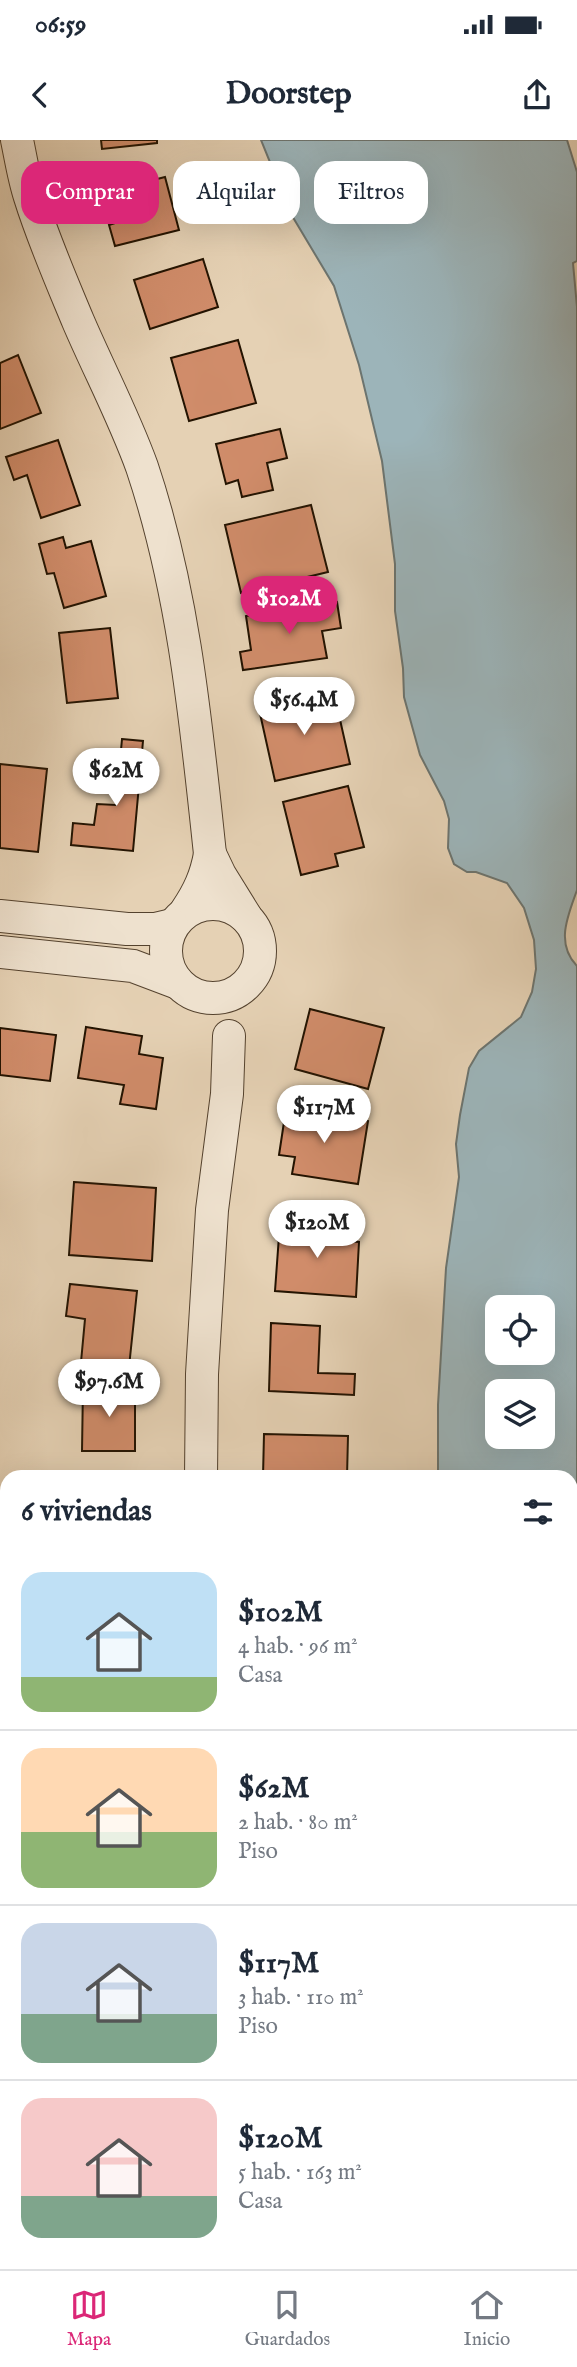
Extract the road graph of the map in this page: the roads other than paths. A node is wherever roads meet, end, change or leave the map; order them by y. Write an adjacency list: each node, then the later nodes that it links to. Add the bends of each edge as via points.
1 (16, 140): 2 (street, via 49,249 117,405 157,517 183,628)
2 (210, 854): 4 (street); 5 (street, via 199,893)
3 (0, 916): 5 (street, via 127,929 155,929)
4 (246, 917): 5 (street, via 217,903 201,905); 7 (street, via 256,929 260,945)
5 (179, 918): 8 (street, via 166,940 165,955 169,970)
6 (0, 952): 8 (street, via 133,966)
7 (254, 975): 8 (street, via 230,995 215,998); 9 (street)
8 (188, 990): 9 (street, via 218,1015)
9 (229, 1036): 10 (street, via 227,1094 212,1210)
10 (201, 1470)

